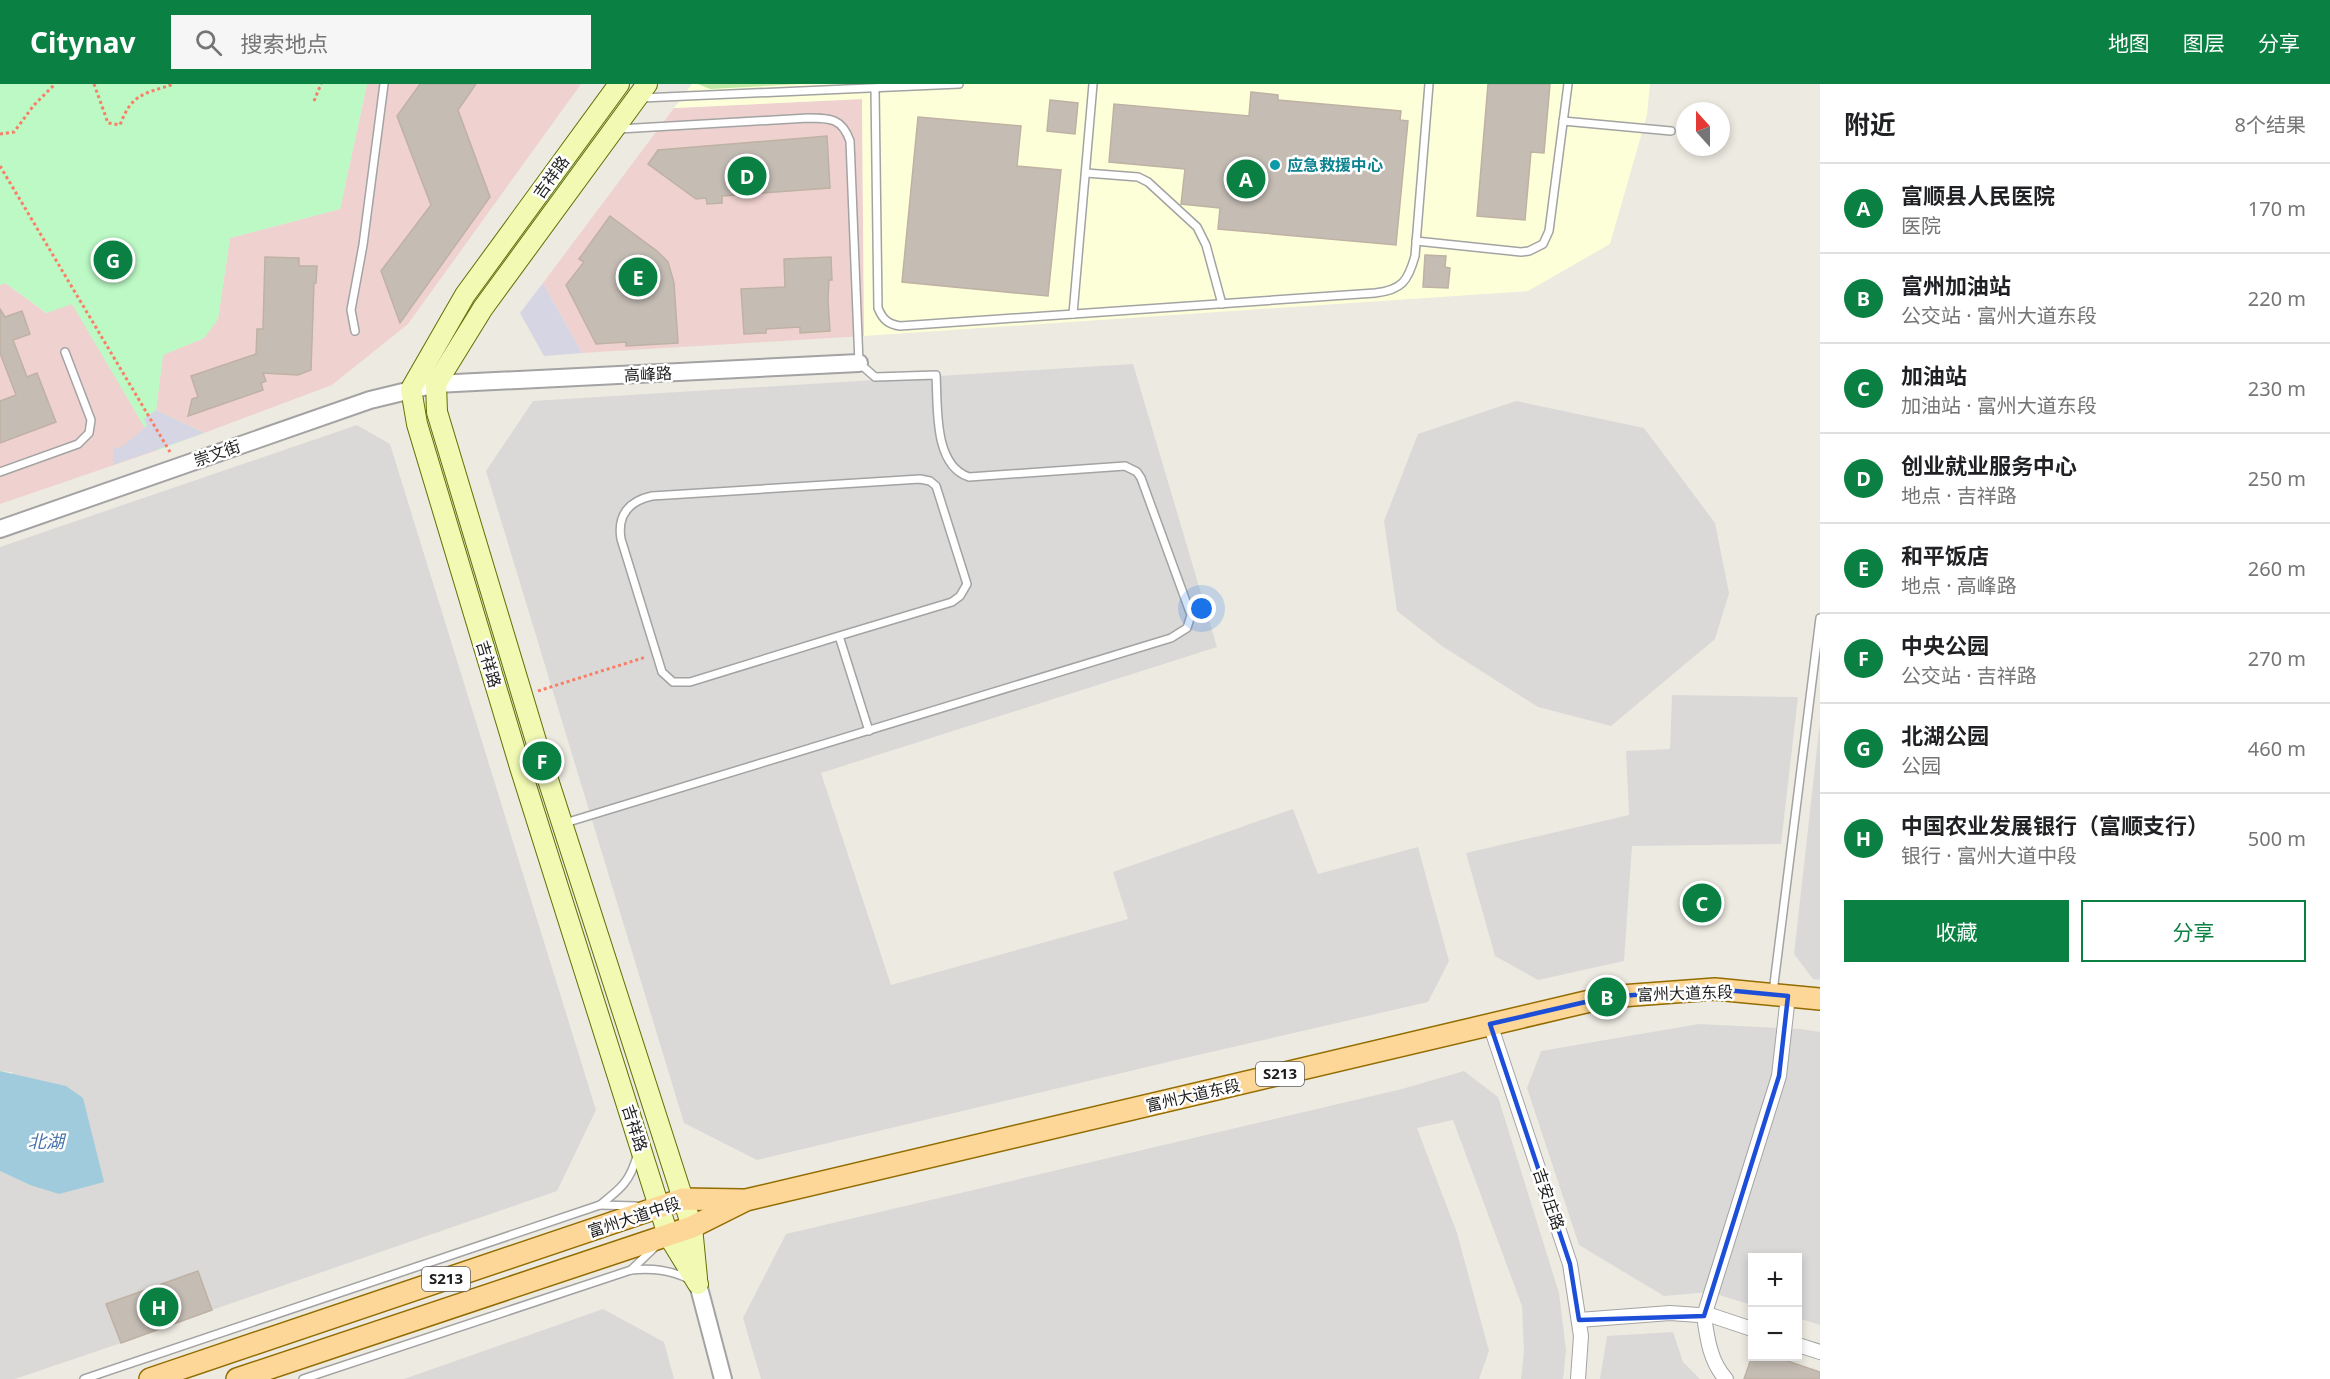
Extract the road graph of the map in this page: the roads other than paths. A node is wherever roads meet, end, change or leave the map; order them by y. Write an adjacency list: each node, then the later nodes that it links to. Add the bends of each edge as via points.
1 (384, 84): 16 (lane, via 351,310)
2 (618, 84): 20 (main road, 吉祥路, via 465,295)
3 (959, 84): 7 (lane)
4 (1093, 84): 12 (lane)
5 (1429, 84): 13 (lane)
6 (1568, 84): 9 (lane)
7 (875, 89): 8 (lane); 15 (lane, via 878,308 882,318 900,326)
8 (642, 91): 10 (main road, 吉祥路)
9 (1563, 121): 11 (lane); 13 (lane, via 1544,244 1521,252)
10 (613, 129): 18 (lane, via 808,118 827,118 846,128 850,141); 19 (main road, 吉祥路, via 483,309)
11 (1671, 131)
12 (1086, 173): 14 (lane, via 1138,177 1197,227 1206,245); 15 (lane)
13 (1416, 241): 14 (lane, via 1410,274 1395,289)
14 (1222, 304): 15 (lane)
15 (1073, 314)
16 (355, 331)
17 (65, 352): 21 (lane, via 91,420 86,438)
18 (859, 363): 19 (street, 高峰路); 25 (lane, via 875,377 936,375 940,434 951,465 961,474 969,477 1125,466 1137,472 1191,615 1187,628 1171,638)
19 (436, 384): 20 (street, 崇文街); 26 (main road, 吉祥路, via 437,412)
20 (411, 389): 22 (street, 崇文街); 30 (main road, 吉祥路, via 417,424 520,767)
21 (0, 472)
22 (0, 529)
23 (1820, 618): 27 (lane)
24 (839, 636): 24 (lane, via 681,684 673,682 662,672 619,529 626,510 639,499 652,496 930,481 940,494 966,576 965,590 952,602); 25 (lane)
25 (869, 731): 26 (lane)
26 (562, 824): 31 (main road, 吉祥路)
27 (1780, 995): 28 (main road, 富州大道东段 / S213); 29 (main road, 富州大道东段 / S213, via 1715,989 1607,997); 39 (street, via 1779,1076)
28 (1820, 999)
29 (1490, 1024): 32 (main road, 富州大道东段 / S213); 40 (street, 吉安庄路, via 1570,1264)
30 (640, 1145): 33 (lane, via 632,1174 620,1190); 34 (main road, 吉祥路)
31 (683, 1199): 32 (main road, 富州大道中段 / S213); 34 (main road, 富州大道中段 / S213); 35 (main road, 吉祥路)
32 (746, 1200): 35 (main road, 富州大道中段 / S213)
33 (600, 1205): 34 (lane); 44 (lane)
34 (660, 1207): 36 (main road, 吉祥路); 45 (main road, 富州大道中段 / S213)
35 (692, 1227): 36 (main road, 富州大道中段 / S213); 38 (main road, 吉祥路)
36 (668, 1235): 37 (lane); 38 (main road, 吉祥路); 46 (main road, 富州大道中段 / S213)
37 (631, 1270): 38 (lane, via 673,1271); 47 (lane)
38 (698, 1284): 48 (street, 吉祥路)
39 (1704, 1316): 40 (street, via 1670,1313); 41 (street); 50 (street, via 1708,1343 1719,1372)
40 (1579, 1320): 49 (street, 吉安庄路)
41 (1748, 1328)
42 (1802, 1347): 43 (street)
43 (1820, 1352)
44 (84, 1379)
45 (150, 1379)
46 (237, 1379)
47 (303, 1379)
48 (723, 1379)
49 (1578, 1379)
50 (1726, 1379)

